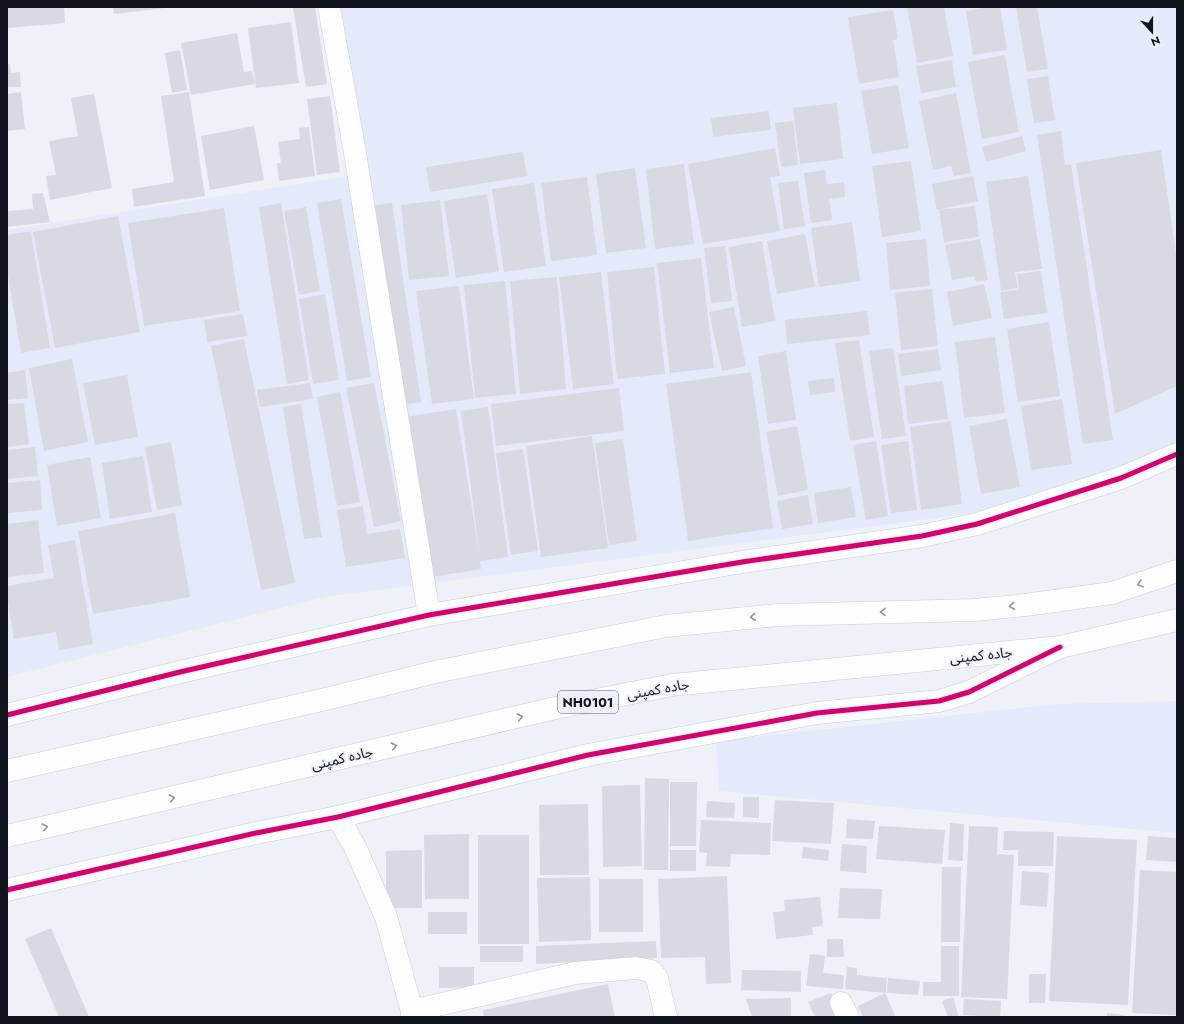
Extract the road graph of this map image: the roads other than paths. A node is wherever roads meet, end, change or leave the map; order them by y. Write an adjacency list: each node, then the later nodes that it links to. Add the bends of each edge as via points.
1 (329, 7): 4 (main road, via 357,163)
2 (1177, 454): 4 (main road, via 1120,478 977,524 922,536 742,562)
3 (1177, 571): 8 (main road, one-way to 8, via 1112,593 1018,606 975,610 778,615 666,626 435,672)
4 (429, 615): 7 (main road)
5 (1177, 620): 6 (main road, جاده کمپنی / NH0101)
6 (1060, 647): 9 (main road, via 969,692 939,701 817,713 588,755); 10 (main road, جاده کمپنی / NH0101, one-way to 6, via 551,709 672,685)
7 (7, 715)
8 (7, 771)
9 (338, 817): 11 (main road, via 256,833); 12 (main road, via 355,846 386,917)
10 (7, 836)
11 (7, 890)
12 (412, 1014): 13 (main road, via 575,973 636,968 651,971 657,978)
13 (666, 1017)

